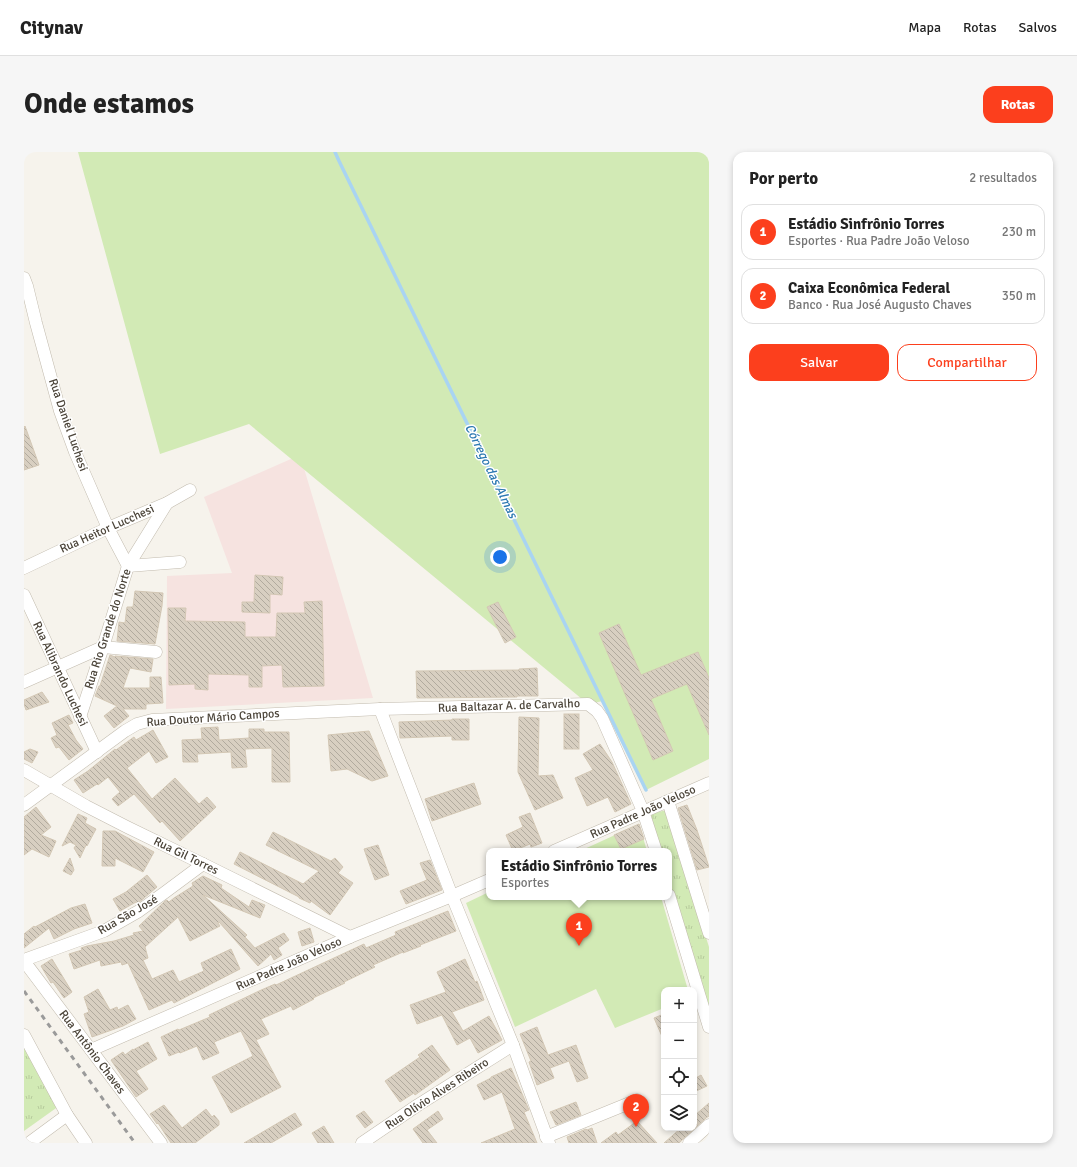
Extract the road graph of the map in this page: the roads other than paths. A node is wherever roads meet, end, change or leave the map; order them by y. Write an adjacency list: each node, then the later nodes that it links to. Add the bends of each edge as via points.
1 (24, 278): 4 (street, Rua Daniel Luchesi, via 60,411)
2 (190, 490): 3 (street, Rua Heitor Lucchesi)
3 (167, 503): 4 (street, Rua Heitor Lucchesi); 6 (street, Rua Rio Grande do Norte)
4 (108, 528): 6 (street, Rua Daniel Luchesi); 7 (street, Rua Heitor Lucchesi)
5 (180, 562): 6 (street)
6 (128, 566): 9 (street, Rua Rio Grande do Norte)
7 (24, 568)
8 (24, 595): 11 (street, Rua Alibrando Luchesi)
9 (103, 647): 10 (street); 11 (street); 14 (street, Rua Rio Grande do Norte)
10 (156, 652)
11 (57, 667): 12 (street); 14 (street, Rua Alibrando Luchesi)
12 (24, 682)
13 (380, 709): 15 (street, Rua Doutor Mário Campos, via 152,720 137,724); 21 (street, Rua Baltazar A. de Carvalho, via 588,704 602,718); 26 (street)
14 (80, 716): 15 (street, Rua Alibrando Luchesi)
15 (97, 752): 18 (street, Rua Doutor Mário Campos)
16 (24, 770): 18 (street, Rua Gil Torres)
17 (709, 783): 19 (street, Rua Padre João Veloso)
18 (50, 785): 20 (street, Rua Doutor Mário Campos); 24 (street, Rua Gil Torres, via 120,824)
19 (668, 801): 21 (street, Rua Padre João Veloso); 28 (street)
20 (24, 805)
21 (643, 811): 22 (street, Rua Padre João Veloso); 23 (street, Rua Baltazar A. de Carvalho)
22 (561, 848)
23 (655, 848)
24 (203, 864): 29 (street, Rua Gil Torres); 30 (street, Rua São José, via 139,911 104,931)
25 (486, 881): 26 (street, Rua Padre João Veloso)
26 (452, 896): 29 (street, Rua Padre João Veloso); 33 (street)
27 (671, 900): 31 (street)
28 (709, 933)
29 (350, 937): 34 (street, Rua Padre João Veloso)
30 (24, 961): 34 (street, Rua Antônio Chaves)
31 (709, 1027)
32 (24, 1035): 36 (street)
33 (513, 1045): 38 (street); 42 (street, Rua Olívio Alves Ribeiro)
34 (91, 1050): 41 (street, Rua Antônio Chaves)
35 (637, 1100): 38 (street)
36 (68, 1114): 39 (street); 40 (street)
37 (709, 1125): 43 (street)
38 (547, 1140)
39 (29, 1143)
40 (86, 1143)
41 (161, 1143)
42 (362, 1143)
43 (688, 1143)

